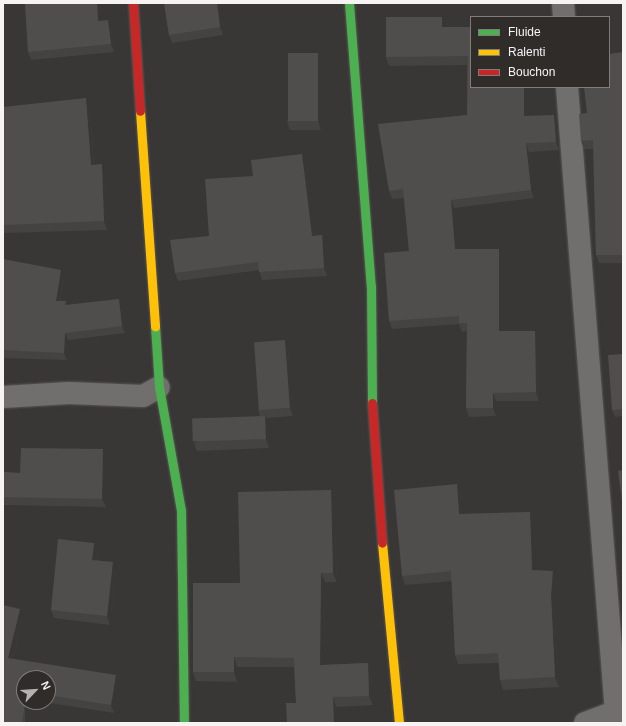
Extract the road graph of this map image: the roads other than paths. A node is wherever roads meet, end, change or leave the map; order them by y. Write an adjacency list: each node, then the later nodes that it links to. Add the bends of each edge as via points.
1 (133, 3): 6 (street)
2 (349, 3): 10 (street, via 371,286 374,444)
3 (563, 3): 4 (street)
4 (564, 16)
5 (567, 88): 8 (street)
6 (158, 387): 7 (street, via 143,396 69,393); 9 (street, via 181,510)
7 (3, 396)
8 (620, 710): 11 (street)
9 (184, 723)
10 (399, 723)
11 (585, 723)

